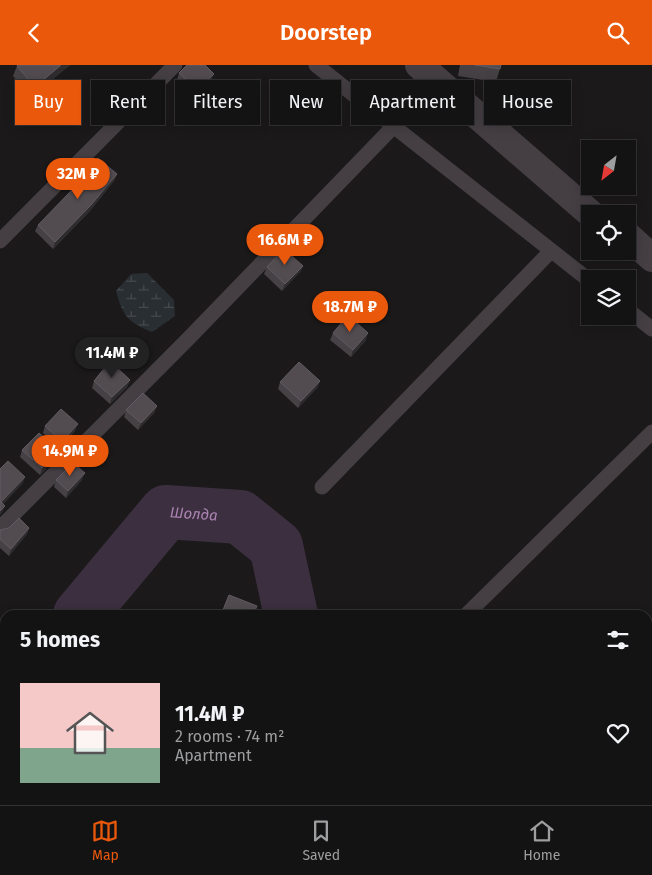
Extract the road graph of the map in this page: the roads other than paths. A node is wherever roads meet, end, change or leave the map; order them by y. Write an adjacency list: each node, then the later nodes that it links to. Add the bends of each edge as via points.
1 (176, 65): 7 (lane)
2 (316, 65): 4 (lane)
3 (419, 65): 5 (street)
4 (393, 127): 8 (lane); 15 (lane)
5 (581, 205)
6 (636, 237): 9 (street)
7 (0, 241)
8 (551, 251): 10 (lane); 14 (lane)
9 (652, 258)
10 (581, 274)
11 (636, 316): 12 (lane)
12 (652, 329)
13 (652, 432): 16 (lane)
14 (322, 487)
15 (0, 528)
16 (471, 610)

